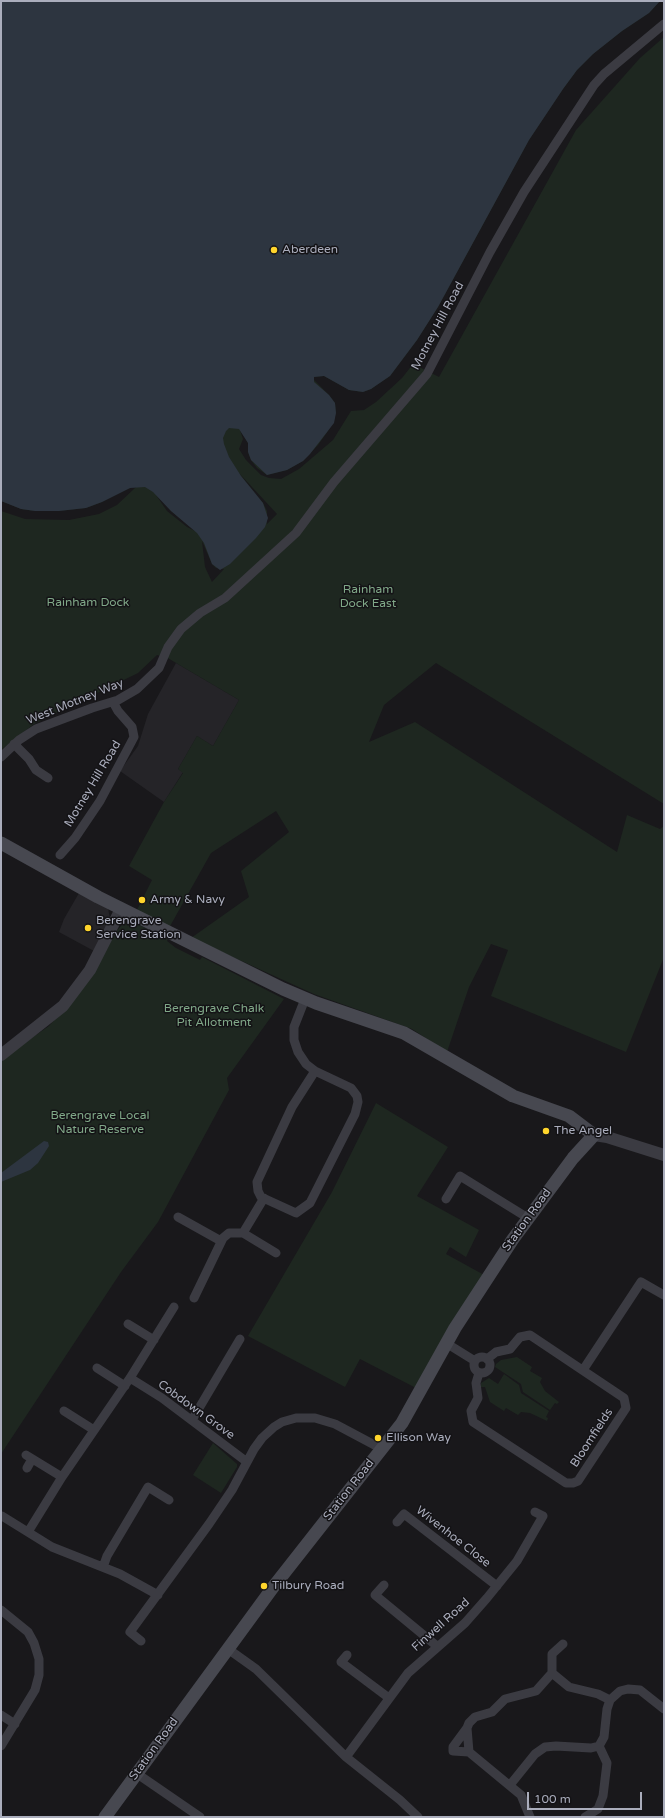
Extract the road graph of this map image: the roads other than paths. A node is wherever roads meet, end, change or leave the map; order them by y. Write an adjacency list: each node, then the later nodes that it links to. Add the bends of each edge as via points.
1 (664, 24): 2 (street, Motney Hill Road, via 600,78 580,104 524,192 490,252 427,374 334,482 296,533 225,598 200,613)
2 (181, 629): 3 (street, West Motney Way, via 165,651 160,666 152,676 133,692)
3 (113, 702): 4 (street, West Motney Way, via 36,729); 8 (street, Motney Hill Road, via 132,727 134,737 100,801)
4 (14, 744): 5 (street, West Motney Way); 6 (street, via 36,770)
5 (1, 757)
6 (48, 778)
7 (1, 843): 9 (main road)
8 (60, 855)
9 (121, 909): 10 (main road); 11 (street, via 90,970 63,1006)
10 (305, 998): 12 (street, via 296,1022 294,1038 299,1054); 13 (main road, via 404,1033 509,1094 569,1116)
11 (1, 1055)
12 (315, 1071): 15 (street, via 292,1107 257,1182 258,1191); 15 (street, via 352,1089 358,1099 357,1111 310,1203 296,1213)
13 (594, 1135): 14 (street); 18 (main road, Station Road, via 573,1158)
14 (664, 1155)
15 (264, 1198): 19 (street)
16 (446, 1199): 18 (street, via 460,1176)
17 (178, 1217): 20 (street)
18 (528, 1218): 28 (main road, Station Road)
19 (243, 1233): 20 (street, via 229,1234); 21 (street)
20 (221, 1241): 23 (street)
21 (276, 1252)
22 (664, 1296): 32 (street, via 641,1282)
23 (194, 1298)
24 (174, 1307): 27 (street)
25 (128, 1324): 27 (street)
26 (240, 1339): 36 (street)
27 (154, 1340): 34 (street)
28 (446, 1343): 30 (street); 38 (main road, Station Road, via 402,1423)
29 (487, 1359): 30 (street, Bloomfields, via 480,1357); 32 (street, Bloomfields, via 496,1352 510,1349 520,1337 530,1335); 33 (street, via 490,1366 488,1370)
30 (475, 1361): 33 (street, Bloomfields, via 474,1368)
31 (97, 1368): 34 (street, Cobdown Grove)
32 (583, 1370): 33 (street, Bloomfields, via 624,1398 626,1408 578,1481 573,1483 566,1483 473,1422 471,1411 478,1398 476,1383)
33 (479, 1373)
34 (128, 1382): 36 (street, Cobdown Grove); 37 (street)
35 (64, 1411): 37 (street)
36 (192, 1420): 39 (street, Cobdown Grove)
37 (94, 1430): 41 (street)
38 (382, 1450): 39 (street, via 324,1420 306,1417 282,1422 267,1432); 55 (main road, Station Road, via 298,1555)
39 (247, 1462): 50 (street, via 210,1524)
40 (27, 1468): 41 (street, via 29,1457)
41 (62, 1477): 46 (street)
42 (169, 1500): 47 (street, via 148,1487)
43 (535, 1512): 49 (street, Finwell Road, via 543,1516 536,1530 517,1561)
44 (2, 1516): 46 (street)
45 (397, 1522): 49 (street, Wivenhoe Close, via 404,1514)
46 (28, 1532): 47 (street, via 52,1547)
47 (103, 1567): 50 (street, via 135,1581)
48 (384, 1585): 54 (street, via 375,1595)
49 (497, 1586): 54 (street, Finwell Road, via 465,1622)
50 (158, 1595): 52 (street, via 130,1632)
51 (1, 1610): 62 (street, via 28,1632 39,1658 39,1675 35,1690)
52 (141, 1641)
53 (563, 1644): 57 (street, via 552,1654)
54 (438, 1647): 58 (street, Finwell Road, via 408,1673)
55 (228, 1649): 67 (street, via 256,1669); 68 (main road, Station Road)
56 (347, 1655): 58 (street, via 341,1662)
57 (552, 1673): 59 (street, via 569,1687 598,1694); 63 (street, via 536,1691 505,1699 492,1712 471,1720)
58 (389, 1698): 67 (street, Finwell Road)
59 (610, 1700): 60 (street, via 620,1691 636,1689); 65 (street, via 604,1737)
60 (664, 1709)
61 (1, 1715): 62 (street)
62 (15, 1724): 64 (street)
63 (467, 1728): 66 (street); 66 (street, via 453,1747 453,1751)
64 (1, 1746)
65 (599, 1746): 69 (street, via 545,1748 535,1754); 74 (street, via 607,1764 603,1796 598,1809)
66 (469, 1752): 69 (street)
67 (346, 1757): 72 (street)
68 (136, 1773): 70 (main road, Station Road); 71 (street)
69 (510, 1785): 73 (street, via 525,1801)
70 (105, 1817)
71 (200, 1817)
72 (418, 1817)
73 (530, 1817)
74 (585, 1817)

